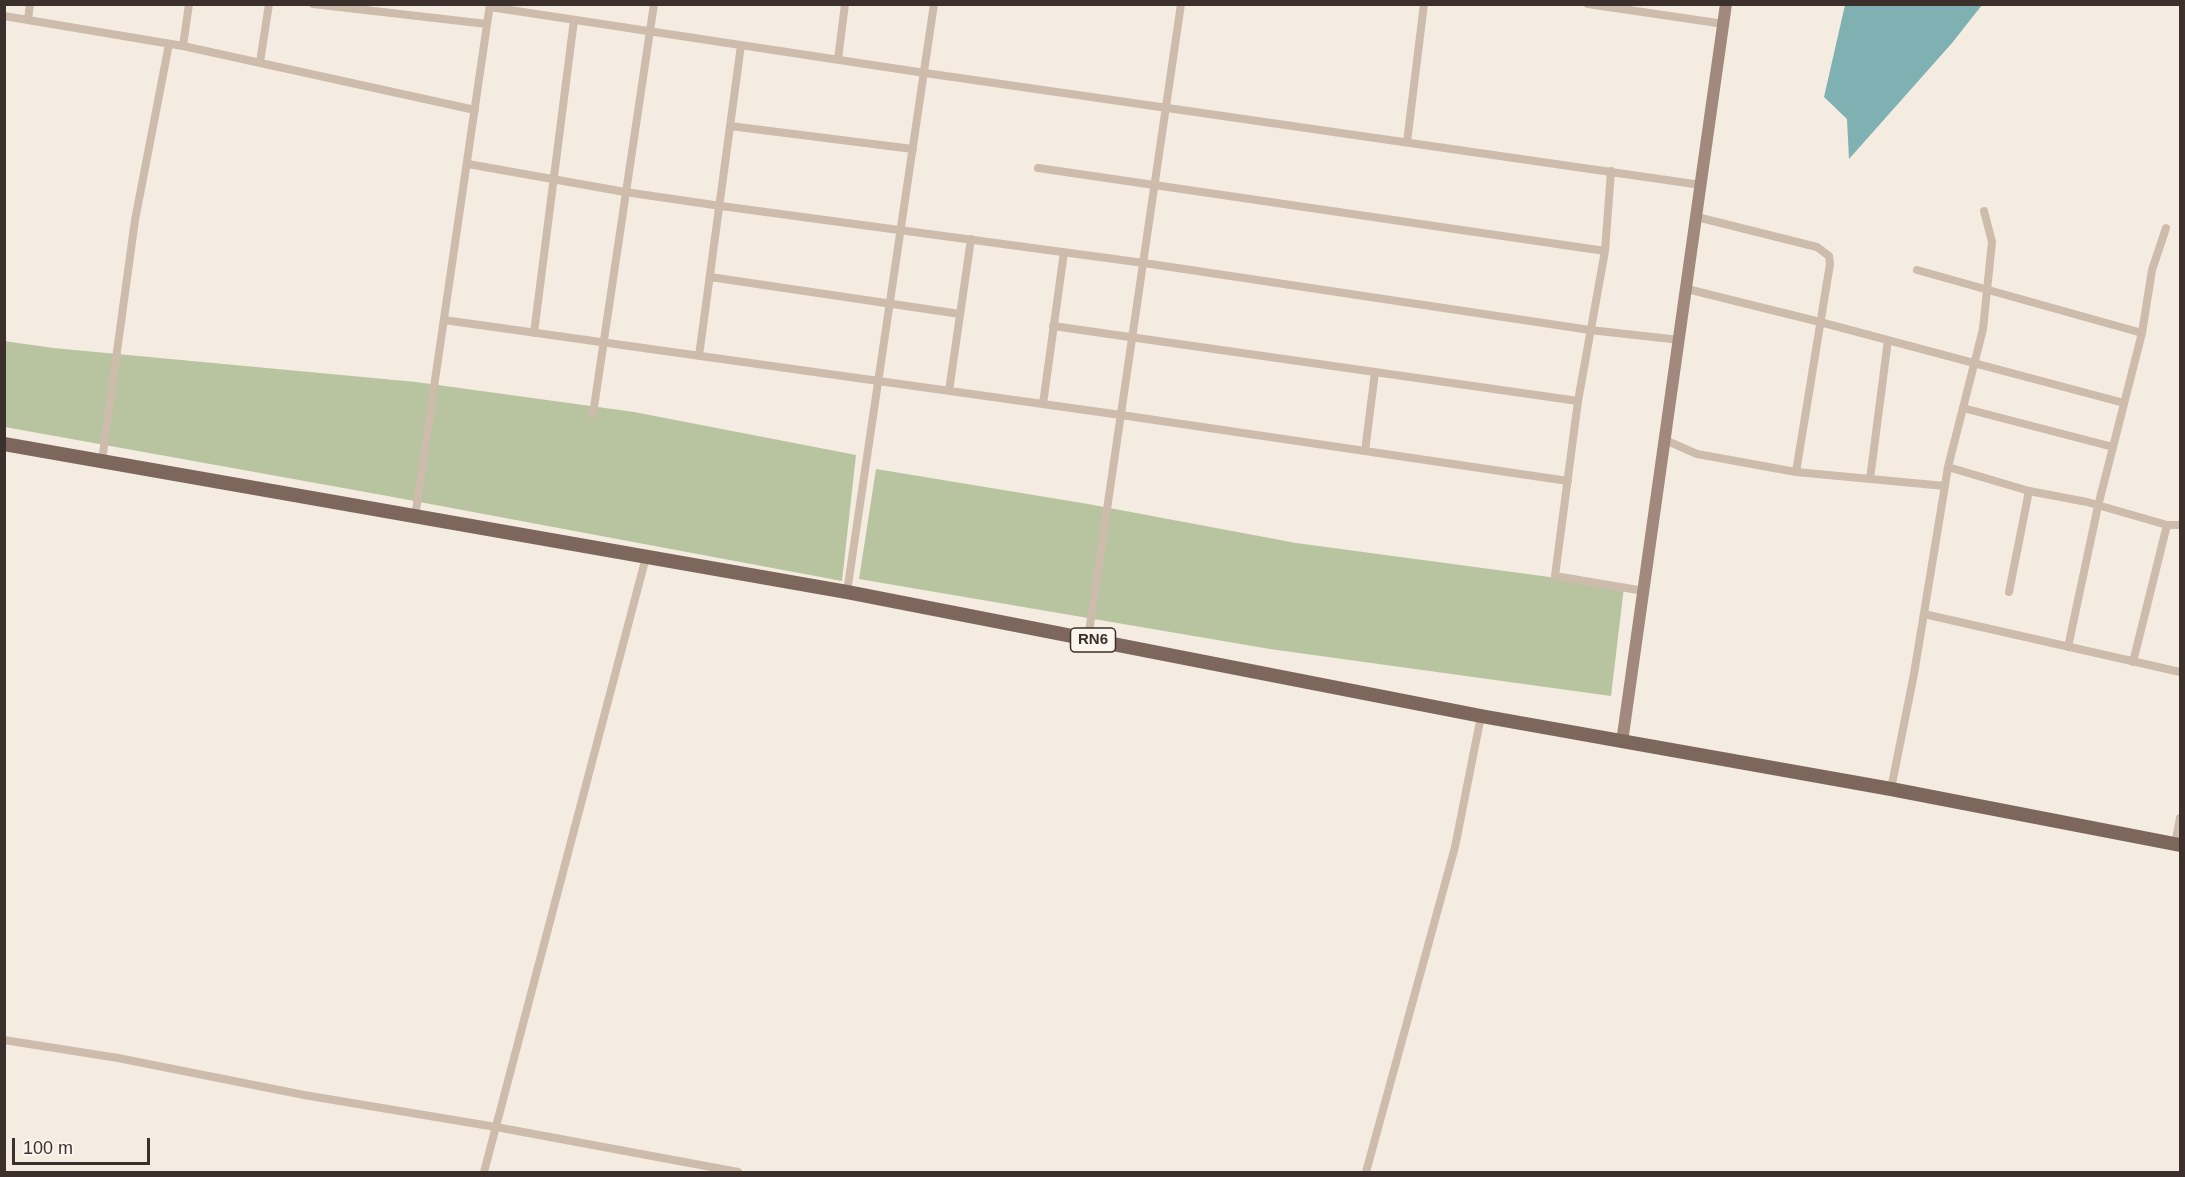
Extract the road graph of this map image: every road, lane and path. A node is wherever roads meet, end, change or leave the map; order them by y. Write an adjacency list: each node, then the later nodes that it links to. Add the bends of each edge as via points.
1 (30, 4): 15 (street)
2 (189, 4): 22 (street)
3 (269, 4): 24 (street)
4 (313, 4): 17 (street)
5 (654, 4): 19 (street)
6 (846, 4): 23 (street)
7 (934, 4): 25 (street)
8 (1181, 4): 26 (street)
9 (1424, 4): 29 (street)
10 (1588, 4): 13 (street)
11 (1726, 4): 18 (street)
12 (490, 6): 16 (street); 17 (street)
13 (1639, 8): 18 (street)
14 (4, 16): 15 (street)
15 (28, 20): 20 (street)
16 (574, 20): 19 (street); 34 (street)
17 (487, 24): 27 (street)
18 (1724, 24): 35 (street)
19 (648, 31): 21 (street); 37 (street)
20 (169, 44): 22 (street); 78 (street, via 135,220)
21 (741, 45): 23 (street); 28 (street)
22 (183, 46): 24 (street)
23 (838, 59): 25 (street)
24 (260, 62): 27 (street)
25 (926, 73): 26 (street); 30 (street)
26 (1166, 107): 29 (street); 36 (street)
27 (475, 110): 31 (street)
28 (730, 126): 30 (street); 38 (street)
29 (1407, 142): 33 (street)
30 (913, 149): 42 (street)
31 (468, 164): 34 (street); 53 (street)
32 (1038, 168): 36 (street)
33 (1611, 171): 35 (street); 44 (street)
34 (552, 179): 37 (street); 57 (street)
35 (1701, 185): 40 (street)
36 (1156, 186): 44 (street); 46 (street)
37 (626, 192): 38 (street); 62 (street)
38 (721, 206): 42 (street); 48 (street)
39 (1984, 211): 50 (street, via 1992,242)
40 (1696, 217): 49 (street); 54 (street, via 1817,247 1829,256)
41 (2166, 228): 58 (street, via 2152,270)
42 (901, 229): 43 (street); 51 (street)
43 (971, 239): 45 (street); 52 (street)
44 (1605, 251): 56 (street)
45 (1064, 252): 46 (street); 55 (street)
46 (1144, 263): 56 (street); 59 (street)
47 (1917, 270): 50 (street)
48 (710, 277): 51 (street); 63 (street)
49 (1687, 289): 54 (street); 60 (street)
50 (1987, 289): 58 (street); 64 (street)
51 (889, 303): 52 (street); 66 (street)
52 (960, 314): 67 (street)
53 (444, 320): 57 (street); 86 (street)
54 (1820, 322): 61 (street); 80 (street)
55 (1053, 326): 59 (street); 70 (street)
56 (1590, 330): 60 (street); 68 (street)
57 (534, 333): 62 (street)
58 (2142, 333): 69 (street)
59 (1132, 337): 65 (street); 73 (street)
60 (1680, 340): 74 (street)
61 (1888, 340): 64 (street); 81 (street)
62 (603, 343): 63 (street); 72 (street)
63 (699, 356): 66 (street)
64 (1974, 363): 69 (street); 71 (street)
65 (1375, 372): 68 (street); 77 (street)
66 (878, 381): 67 (street); 91 (street)
67 (949, 391): 70 (street)
68 (1578, 401): 82 (street)
69 (2124, 403): 76 (street)
70 (1043, 404): 73 (street)
71 (1963, 408): 76 (street); 79 (street)
72 (593, 414)
73 (1121, 415): 77 (street); 94 (street)
74 (1665, 440): 80 (street, via 1697,454); 90 (street)
75 (4, 444): 78 (main road, RN6)
76 (2113, 447): 85 (street)
77 (1365, 451): 82 (street)
78 (102, 461): 86 (main road, RN6)
79 (1948, 467): 83 (street); 84 (street)
80 (1796, 472): 81 (street)
81 (1870, 479): 83 (street)
82 (1568, 481): 90 (street, via 1555,576)
83 (1945, 486): 93 (street)
84 (2029, 491): 85 (street); 92 (street)
85 (2098, 506): 87 (street); 95 (street)
86 (415, 517): 89 (main road, RN6)
87 (2167, 525): 88 (street); 96 (street)
88 (2181, 525)
89 (646, 557): 91 (main road, RN6); 104 (street)
90 (1644, 591): 99 (street)
91 (847, 592): 94 (main road, RN6)
92 (2009, 592)
93 (1924, 614): 95 (street); 100 (street)
94 (1088, 639): 98 (main road, RN6)
95 (2067, 647): 96 (street)
96 (2133, 662): 97 (street)
97 (2181, 672)
98 (1481, 716): 99 (main road, RN6); 107 (street, via 1455,847)
99 (1622, 741): 100 (main road, RN6)
100 (1891, 789): 102 (main road, RN6)
101 (2181, 818): 102 (street)
102 (2178, 844)
103 (4, 1040): 104 (street)
104 (496, 1128): 105 (street); 106 (street)
105 (484, 1173)
106 (738, 1173)
107 (1366, 1173)

